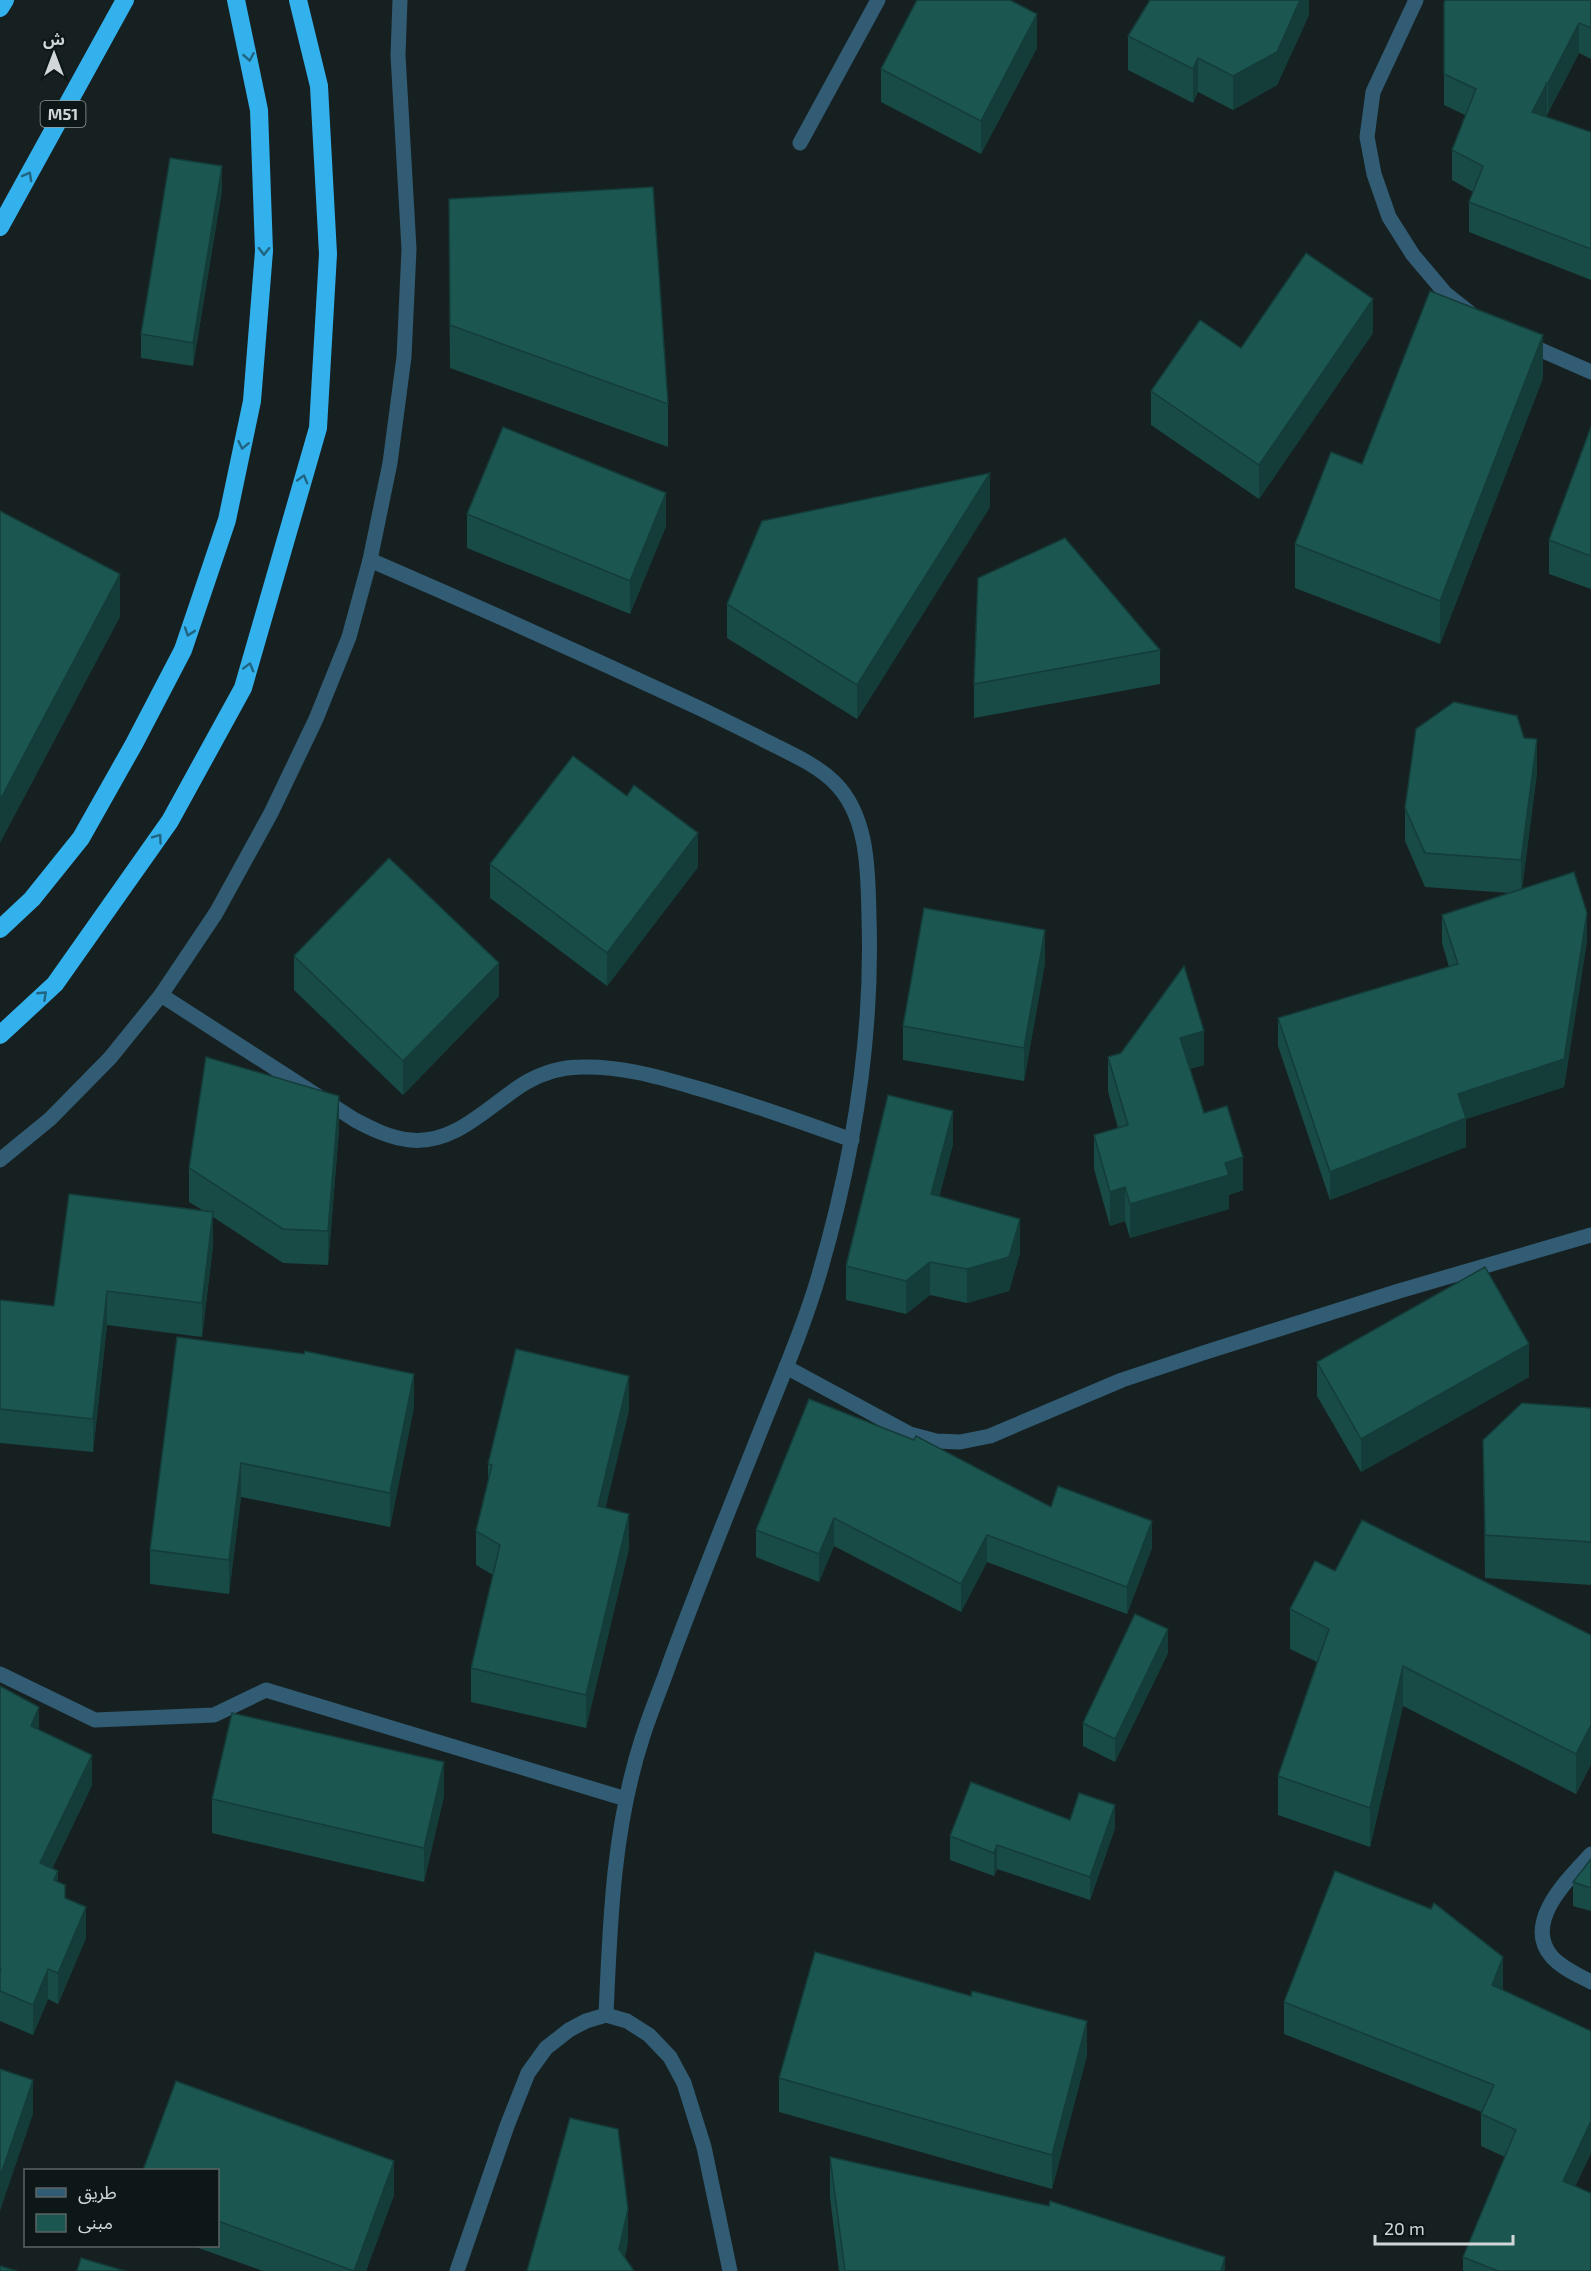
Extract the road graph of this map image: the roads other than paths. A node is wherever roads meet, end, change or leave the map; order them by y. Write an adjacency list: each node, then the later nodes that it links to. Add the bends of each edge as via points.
1 (5, 0): 8 (highway)
2 (125, 0): 10 (highway, M51, one-way to 2)
3 (236, 0): 15 (highway, one-way to 15, via 259,110 264,251 252,400 227,520 183,650 134,744 81,838 32,899)
4 (298, 0): 17 (highway, one-way to 4, via 55,984 170,821 243,688 318,428 328,254 319,86)
5 (400, 0): 14 (street, via 398,55 409,249 404,357 390,463)
6 (878, 0): 9 (street)
7 (1416, 0): 11 (street, via 1373,92 1367,137 1374,174 1389,217 1413,255 1446,294)
8 (0, 8)
9 (800, 143)
10 (0, 227)
11 (1483, 323)
12 (1516, 338): 13 (street)
13 (1591, 372)
14 (370, 560): 16 (street, via 349,638 272,813 216,913); 18 (street, via 729,723 808,762 836,783 863,837 868,881 868,1011)
15 (0, 929)
16 (161, 995): 18 (street, via 382,1134 411,1140 438,1137 460,1129 526,1082 552,1071 579,1067 647,1074); 19 (street, via 110,1058 50,1119)
17 (0, 1035)
18 (852, 1140): 21 (street, via 819,1275)
19 (0, 1160)
20 (1591, 1235): 21 (street, via 1203,1353 1122,1380 990,1436 960,1443 910,1434)
21 (786, 1367): 23 (street, via 696,1591 641,1740)
22 (0, 1674): 23 (street, via 95,1720 214,1715 266,1690)
23 (626, 1799): 26 (street, via 611,1902)
24 (1591, 1854): 25 (street, via 1555,1896 1544,1916 1542,1932 1544,1943 1560,1965)
25 (1591, 1982)
26 (606, 2015): 27 (street, via 569,2030 546,2048 528,2073); 28 (street, via 627,2021 649,2035 670,2057 684,2083 704,2147)
27 (457, 2271)
28 (730, 2271)

